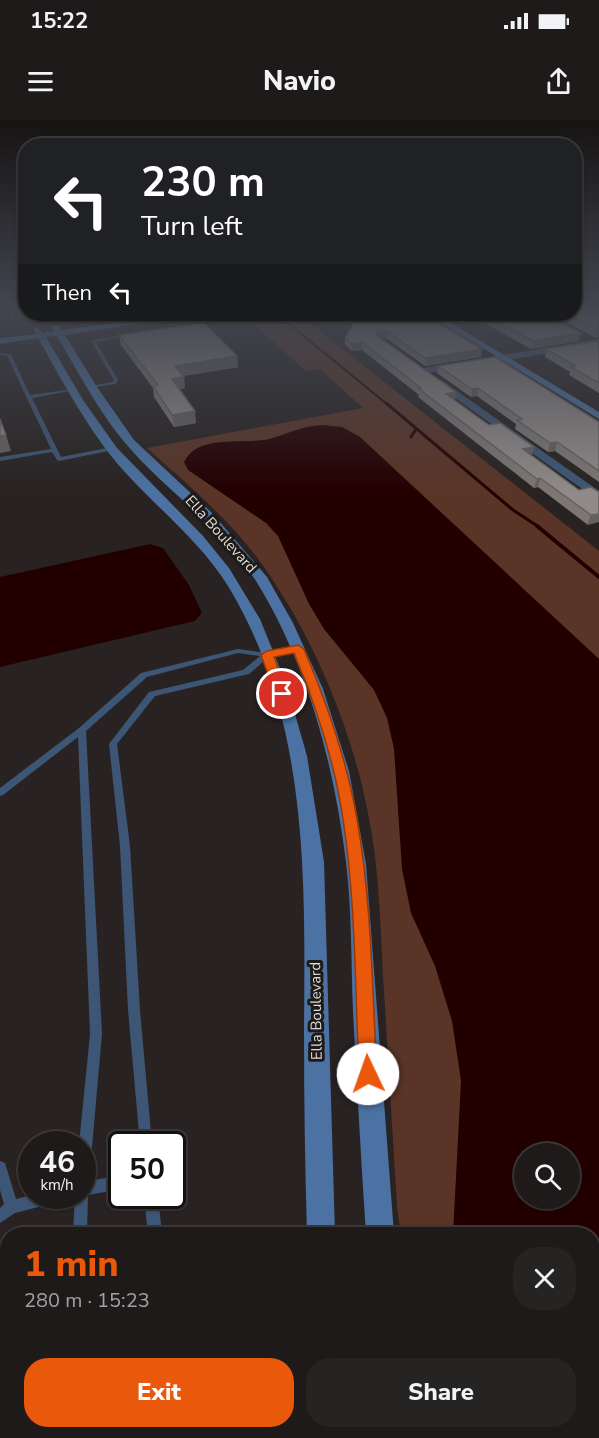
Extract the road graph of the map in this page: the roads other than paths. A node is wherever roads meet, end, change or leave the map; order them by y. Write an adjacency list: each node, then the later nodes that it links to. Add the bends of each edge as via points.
1 (15, 369): 9 (lane)
2 (60, 369): 8 (main road, Ella Boulevard)
3 (81, 369): 7 (main road, Ella Boulevard)
4 (109, 369): 7 (lane, via 116,380)
5 (419, 369): 15 (street)
6 (520, 369): 10 (main road)
7 (92, 387): 8 (main road); 11 (main road, Ella Boulevard)
8 (73, 390): 9 (lane); 12 (main road, Ella Boulevard)
9 (28, 396): 13 (lane)
10 (599, 416)
11 (132, 443): 12 (main road); 16 (main road, Ella Boulevard, via 249,561)
12 (112, 449): 13 (lane, via 59,459); 17 (main road, Ella Boulevard, via 222,567)
13 (54, 450): 14 (lane)
14 (0, 459)
15 (599, 497)
16 (298, 649): 17 (main road); 31 (main road, Ella Boulevard, via 328,727 350,817)
17 (267, 655): 18 (lane, via 238,651 144,675); 21 (lane, via 246,672 152,694 113,744 125,846); 30 (main road, Ella Boulevard, via 282,694 303,775 314,865)
18 (82, 730): 19 (lane); 20 (lane, via 96,1034)
19 (0, 793)
20 (87, 1131)
21 (145, 1131)
22 (0, 1168): 24 (lane)
23 (18, 1206): 24 (lane)
24 (12, 1207): 27 (lane)
25 (81, 1209): 28 (lane)
26 (152, 1209): 29 (lane)
27 (0, 1216)
28 (80, 1227)
29 (153, 1227)
30 (321, 1227)
31 (379, 1227)

